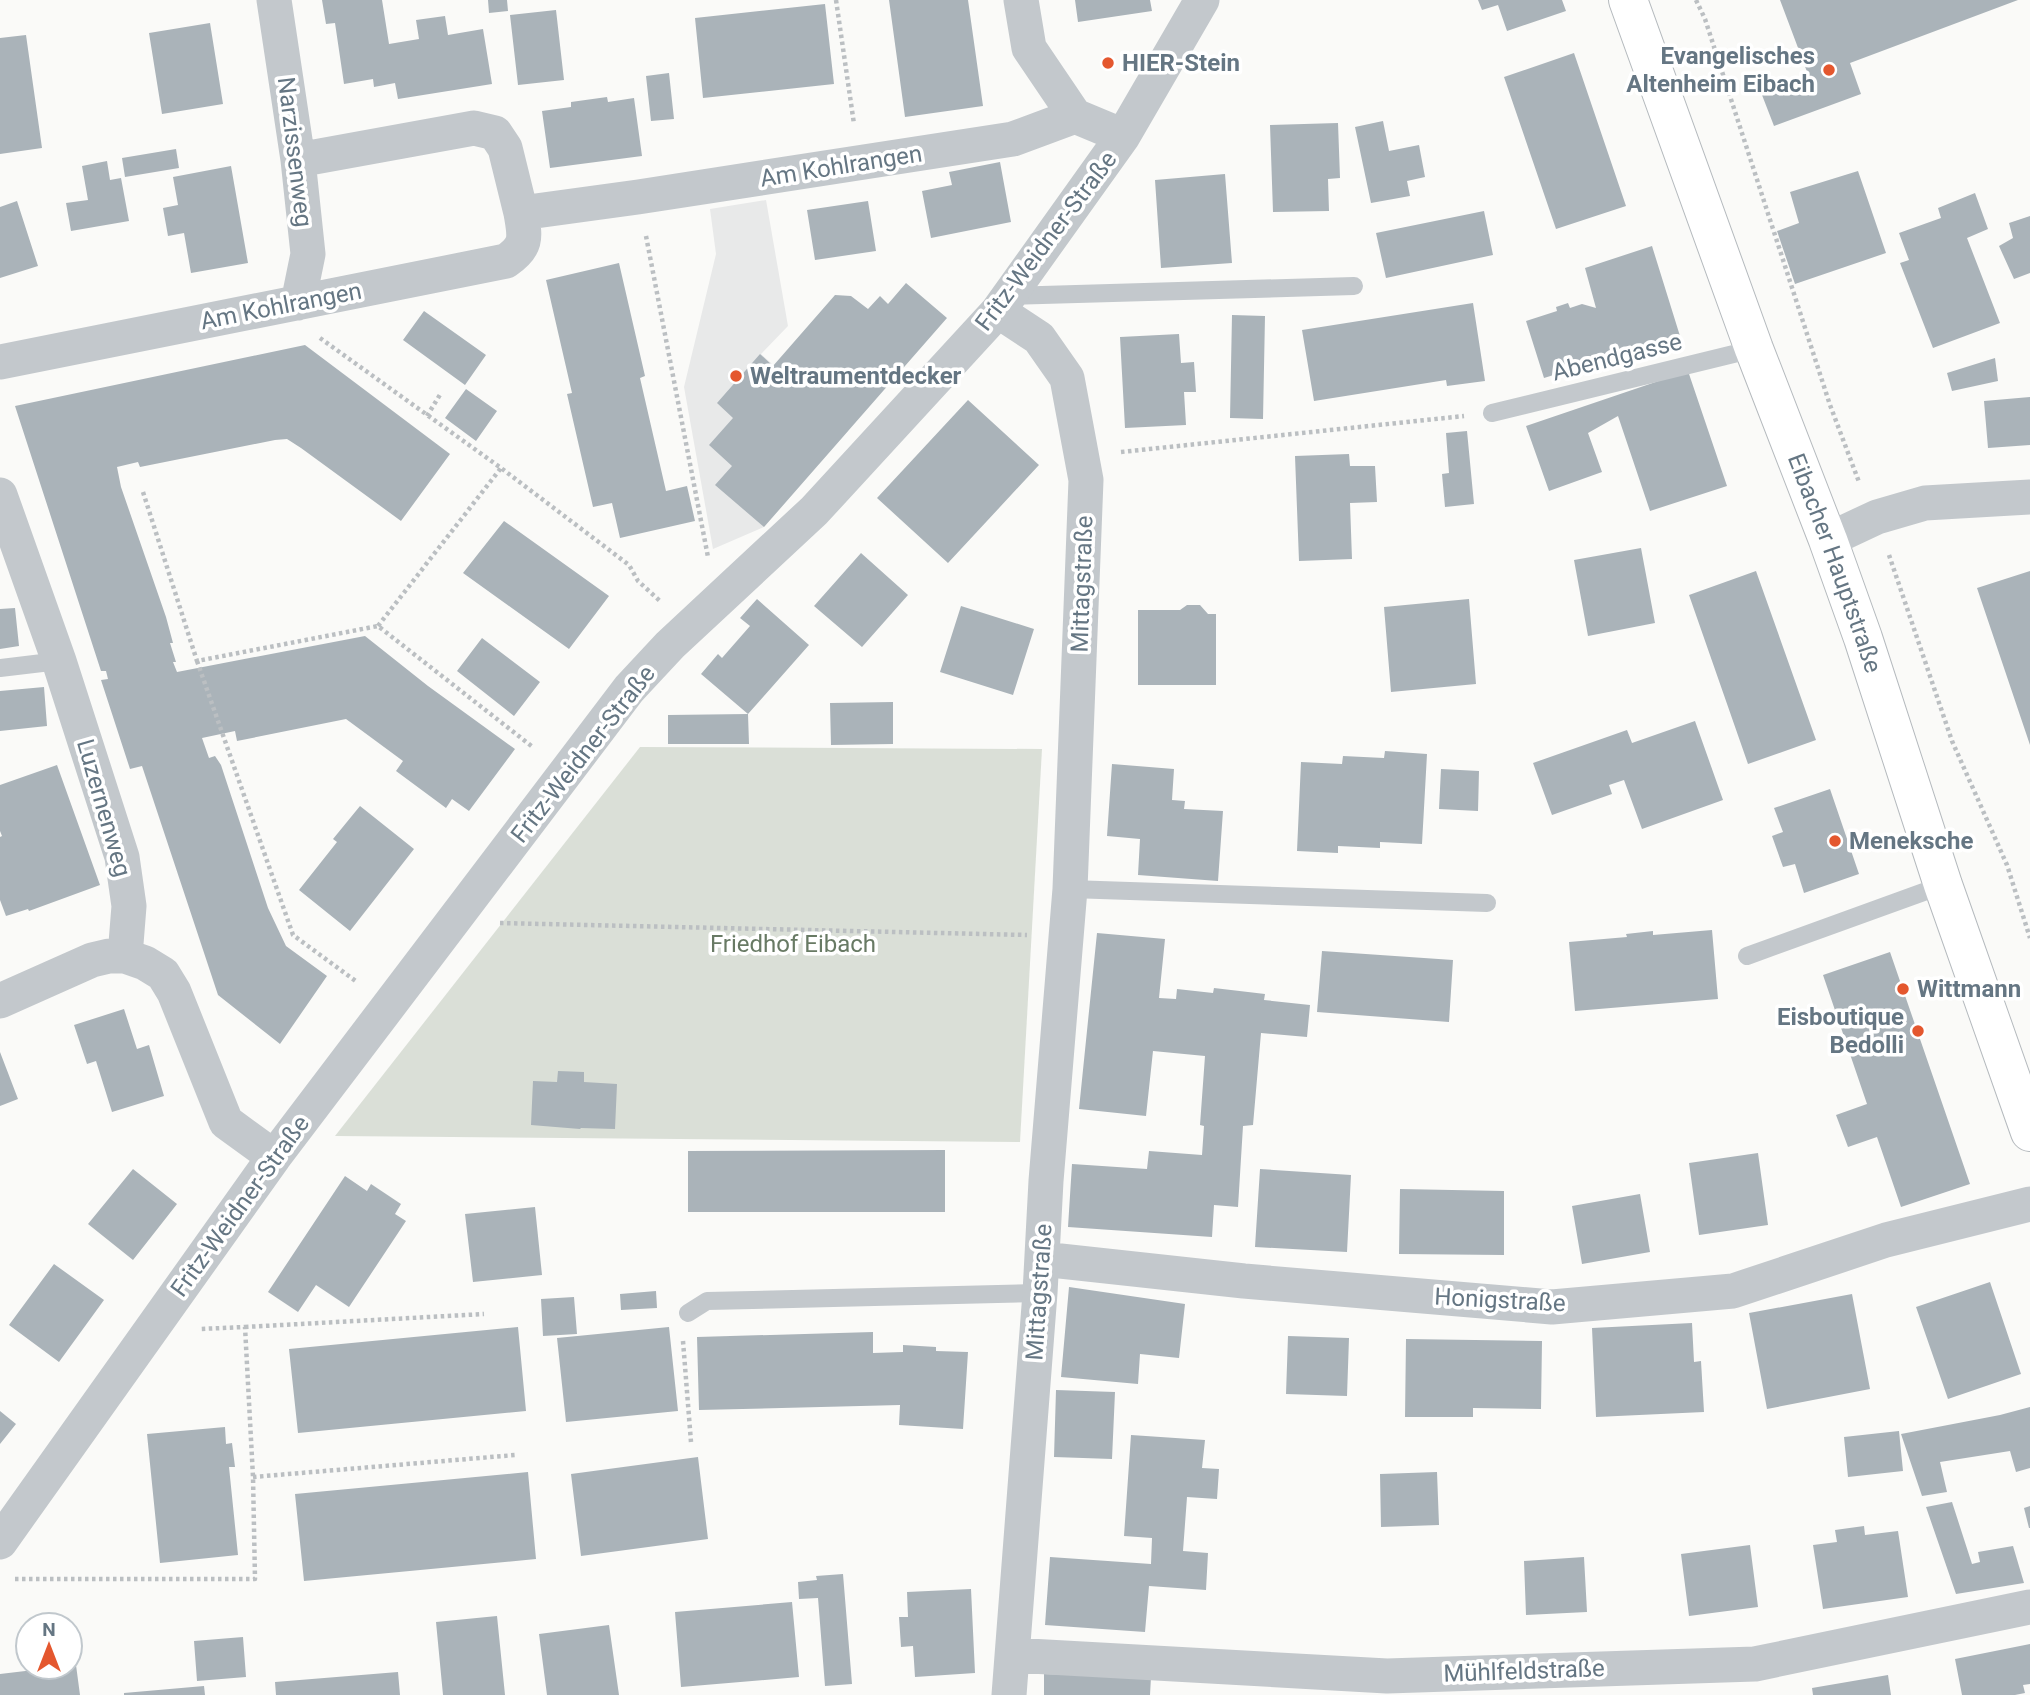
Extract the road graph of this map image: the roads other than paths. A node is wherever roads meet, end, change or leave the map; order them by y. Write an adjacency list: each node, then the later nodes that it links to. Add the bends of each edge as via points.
1 (274, 0): 7 (street, Narzissenweg)
2 (1021, 0): 5 (street, via 1029,48)
3 (1202, 0): 6 (street, Fritz-Weidner-Straße)
4 (1628, 0): 12 (main road, Eibacher Hauptstraße)
5 (1074, 116): 6 (street); 8 (street, Am Kohlrangen, via 1013,139)
6 (1123, 136): 11 (street, Fritz-Weidner-Straße)
7 (298, 160): 8 (street, Am Kohlrangen, via 474,128 495,133 505,148); 10 (street, Narzissenweg, via 308,254)
8 (521, 213): 10 (street, Am Kohlrangen, via 525,236 519,252 506,261)
9 (1354, 286): 11 (lane)
10 (298, 303): 13 (street, Am Kohlrangen)
11 (1004, 304): 21 (street, Mittagstraße, via 1039,338 1067,378 1086,480); 27 (street, Fritz-Weidner-Straße, via 814,511 629,689)
12 (1754, 349): 14 (lane, Abendgasse); 17 (main road, Eibacher Hauptstraße)
13 (0, 362)
14 (1492, 413)
15 (0, 495): 18 (street, Luzernenweg)
16 (2030, 497): 17 (street, via 1925,503 1877,517)
17 (1828, 540): 20 (main road, Eibacher Hauptstraße)
18 (58, 661): 19 (lane); 23 (street, Luzernenweg, via 122,857 130,906)
19 (0, 668)
20 (1943, 885): 24 (lane); 26 (main road, Eibacher Hauptstraße)
21 (1070, 888): 22 (lane); 29 (street, Mittagstraße)
22 (1487, 903)
23 (125, 956): 25 (street, via 92,960); 27 (street, via 163,974 226,1122)
24 (1747, 956)
25 (0, 1001)
26 (2030, 1132)
27 (274, 1157): 31 (street, Fritz-Weidner-Straße)
28 (2030, 1204): 29 (street, Honigstraße, via 1886,1240 1733,1291 1552,1307 1244,1281)
29 (1041, 1276): 30 (lane, via 707,1301); 33 (street, Mittagstraße)
30 (688, 1313)
31 (0, 1542)
32 (2030, 1607): 34 (street, Mühlfeldstraße)
33 (1013, 1655): 35 (street, Mühlfeldstraße); 36 (street, Mittagstraße)
34 (1757, 1679): 35 (street, Mühlfeldstraße)
35 (1388, 1686)
36 (1009, 1695)

